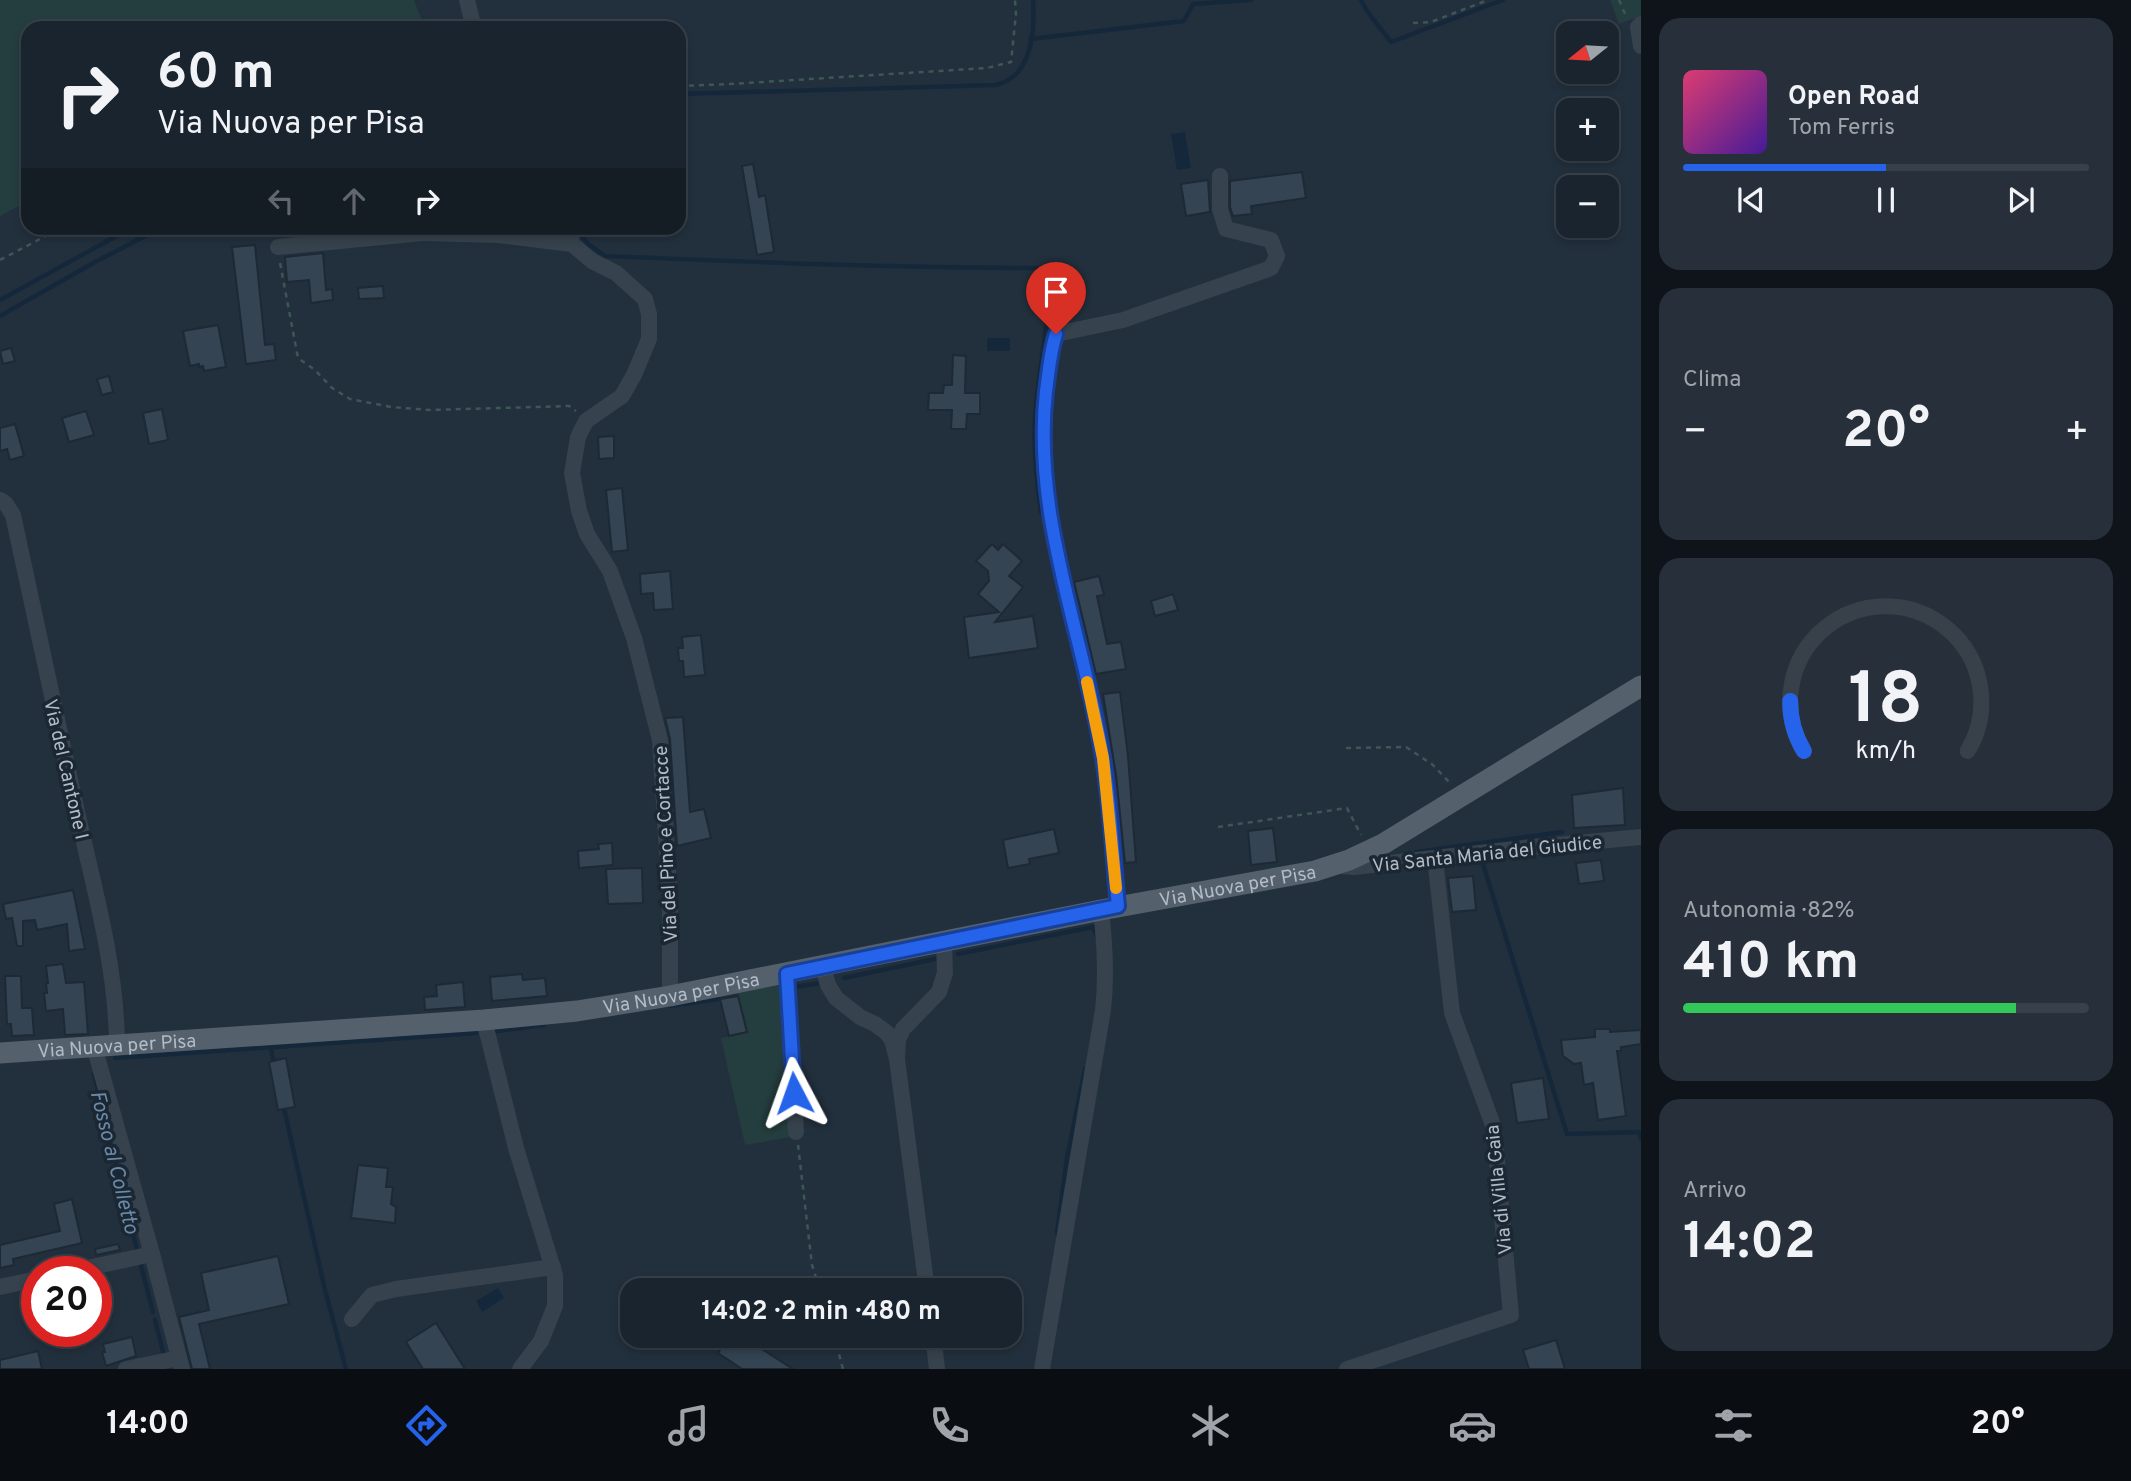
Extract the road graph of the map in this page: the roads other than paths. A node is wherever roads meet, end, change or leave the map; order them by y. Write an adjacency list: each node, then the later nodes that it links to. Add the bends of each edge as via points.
1 (467, 0): 2 (street)
2 (472, 21)
3 (1641, 24): 4 (street)
4 (1641, 46)
5 (1220, 176): 15 (street, via 1220,209 1226,229 1271,240 1277,256 1271,268 1123,320 1056,334 1051,348 1044,478 1103,758)
6 (402, 235): 9 (street)
7 (498, 235): 8 (street)
8 (570, 236): 19 (street, Via del Pino e Cortacce, via 592,261 615,273 645,299 649,314 649,339 634,375 622,397 586,421 578,437 572,473 587,534 610,571 634,638 660,740 670,902)
9 (278, 247)
10 (0, 500): 21 (street, Via del Cantone I, via 13,515 98,905 109,957)
11 (1641, 686): 14 (main road, Via Nuova per Pisa, via 1370,851)
12 (1641, 837): 13 (street, Via Santa Maria del Giudice)
13 (1435, 858): 14 (street, Via Santa Maria del Giudice); 39 (street, Via di Villa Gaia, via 1451,1013 1494,1128 1511,1315)
14 (1332, 866): 15 (main road, Via Nuova per Pisa)
15 (1110, 908): 16 (main road, Via Nuova per Pisa); 38 (street, via 1103,1010)
16 (944, 942): 17 (main road, Via Nuova per Pisa); 24 (street, via 942,984 904,1029)
17 (822, 967): 18 (main road, Via Nuova per Pisa); 24 (street, via 836,998 887,1033)
18 (787, 974): 19 (main road, Via Nuova per Pisa); 25 (street)
19 (670, 996): 20 (main road, Via Nuova per Pisa)
20 (484, 1020): 21 (main road, Via Nuova per Pisa); 28 (street)
21 (117, 1043): 22 (main road, Via Nuova per Pisa)
22 (94, 1046): 23 (main road, Via Nuova per Pisa); 26 (street)
23 (0, 1053)
24 (897, 1059): 29 (street)
25 (796, 1132)
26 (152, 1254): 27 (street); 34 (street)
27 (112, 1263)
28 (553, 1267): 32 (street, via 372,1295); 36 (street, via 555,1306 541,1341)
29 (925, 1278)
30 (21, 1282): 31 (street)
31 (0, 1287)
32 (352, 1319)
33 (935, 1348): 37 (street)
34 (180, 1363): 35 (street)
35 (126, 1369)
36 (520, 1369)
37 (937, 1369)
38 (1042, 1369)
39 (1347, 1369)

